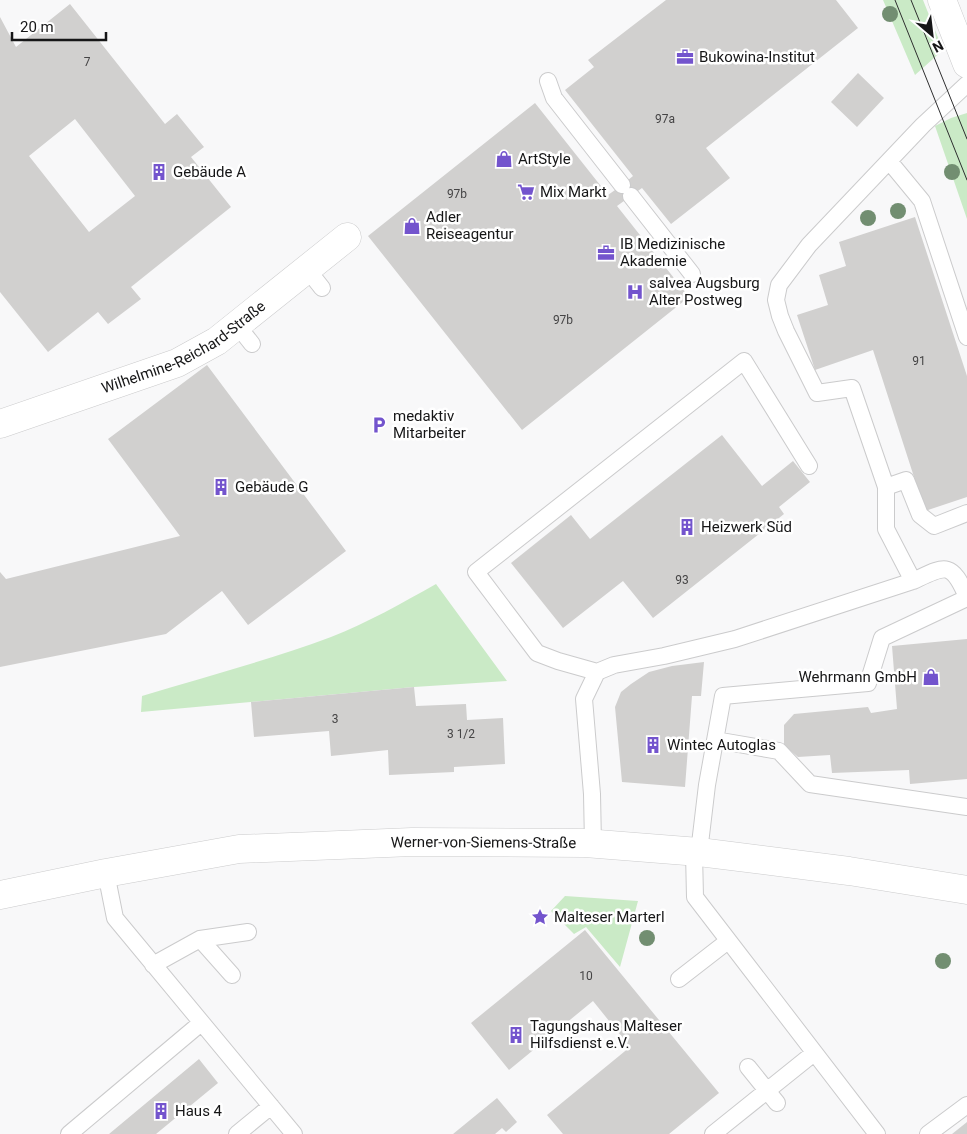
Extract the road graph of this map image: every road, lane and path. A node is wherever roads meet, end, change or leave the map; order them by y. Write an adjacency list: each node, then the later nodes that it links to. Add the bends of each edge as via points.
1 (942, 0): 2 (street)
2 (967, 64)
3 (548, 81): 7 (lane, via 554,98)
4 (967, 84): 5 (lane)
5 (889, 161): 8 (lane, via 922,201); 11 (lane, via 809,245 779,284 776,300 786,331 817,393 852,388)
6 (347, 237): 9 (street, Wilhelmine-Reichard-Straße, via 314,279 244,334 217,341 178,363)
7 (692, 274)
8 (967, 337)
9 (2, 418)
10 (809, 466): 15 (lane, via 744,361 476,572 536,652)
11 (886, 487): 12 (lane, via 906,480 920,515 934,526); 13 (lane, via 886,529)
12 (967, 513)
13 (913, 581): 14 (lane, via 940,569 951,571 959,578); 15 (lane, via 735,639 614,665)
14 (967, 597): 16 (lane, via 882,638 868,683 723,696)
15 (596, 672): 18 (lane, via 584,699 592,794)
16 (715, 740): 17 (lane, via 779,751 810,784); 19 (lane)
17 (967, 808)
18 (592, 844): 19 (street, Werner-von-Siemens-Straße); 20 (street, Werner-von-Siemens-Straße, via 412,842 239,849)
19 (697, 852): 21 (street, Werner-von-Siemens-Straße); 25 (lane, via 695,897)
20 (106, 873): 22 (street, Werner-von-Siemens-Straße); 26 (lane, via 115,918)
21 (967, 890)
22 (0, 895)
23 (248, 932): 24 (lane)
24 (200, 939): 26 (lane); 27 (lane)
25 (728, 941): 28 (lane); 30 (lane)
26 (153, 965): 29 (lane)
27 (232, 975)
28 (679, 979)
29 (201, 1023): 34 (lane); 35 (lane)
30 (812, 1042): 32 (lane); 39 (lane, via 861,1101)
31 (748, 1068): 32 (lane)
32 (772, 1097): 38 (lane)
33 (967, 1105): 40 (lane)
34 (271, 1106): 36 (lane); 37 (lane)
35 (69, 1134)
36 (237, 1134)
37 (294, 1134)
38 (713, 1134)
39 (877, 1134)
40 (928, 1134)

